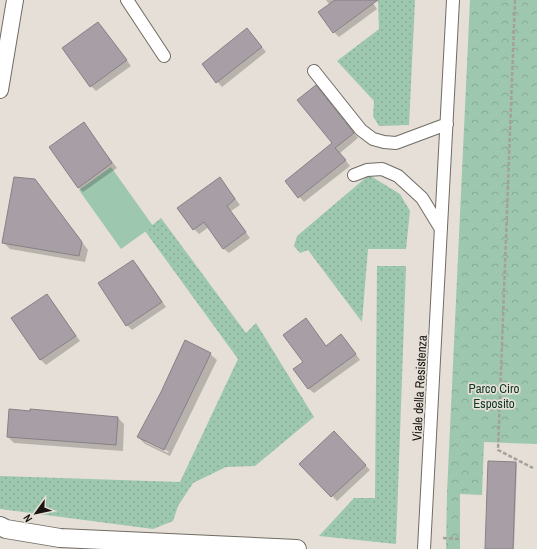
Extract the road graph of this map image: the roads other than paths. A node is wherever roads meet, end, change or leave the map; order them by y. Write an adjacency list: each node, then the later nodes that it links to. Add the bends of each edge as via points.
1 (15, 0): 6 (street)
2 (127, 0): 4 (street)
3 (453, 0): 7 (street, Viale della Resistenza)
4 (164, 56)
5 (314, 71): 7 (street, via 361,130 373,139 396,143)
6 (0, 90)
7 (447, 124): 9 (street, Viale della Resistenza)
8 (354, 175): 9 (street, via 366,170 382,169 398,176 422,198)
9 (441, 229): 12 (street, Viale della Resistenza)
10 (0, 526): 11 (main road, via 60,538)
11 (297, 549)
12 (424, 549)

